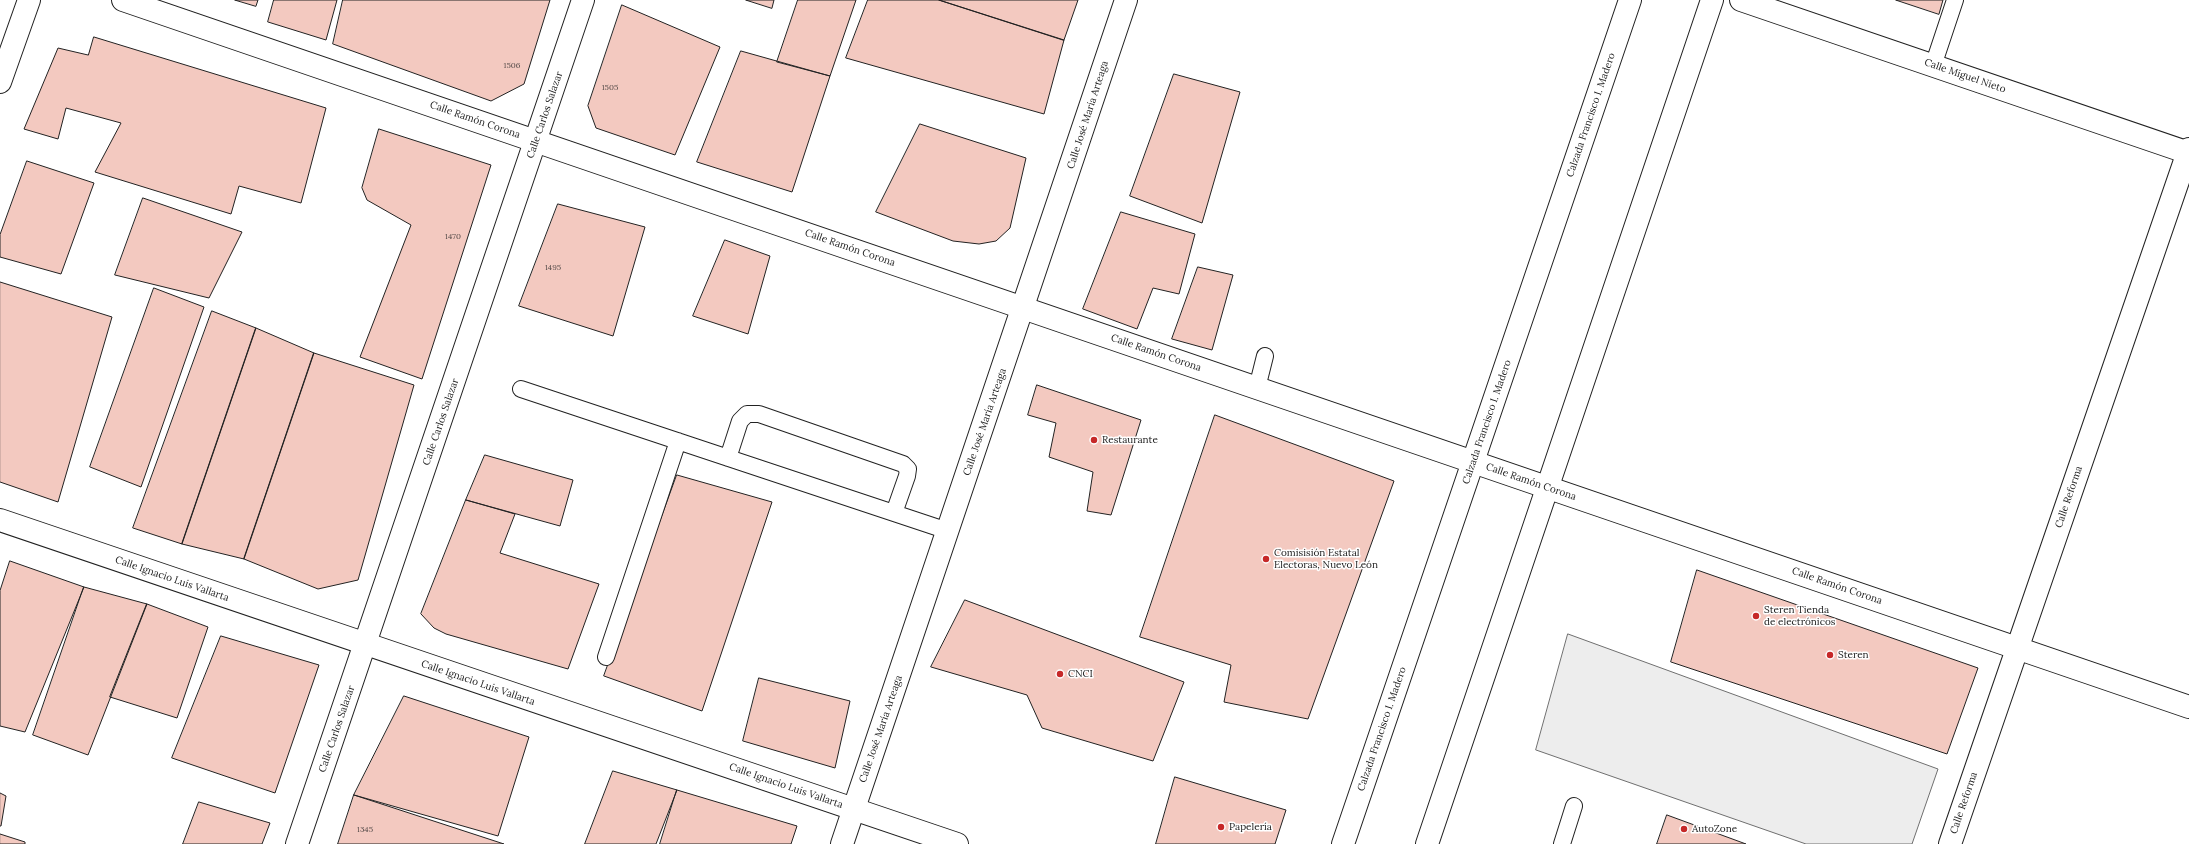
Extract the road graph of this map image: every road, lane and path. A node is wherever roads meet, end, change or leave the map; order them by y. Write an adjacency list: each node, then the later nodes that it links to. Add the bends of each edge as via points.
1 (29, 0): 10 (street)
2 (124, 0): 11 (street, Calle Ramón Corona)
3 (583, 0): 11 (street, Calle Carlos Salazar)
4 (1126, 0): 13 (street, Calle José María Arteaga)
5 (1630, 0): 19 (street, Calzada Francisco I. Madero)
6 (1712, 0): 20 (street)
7 (1741, 0): 9 (street, Calle Miguel Nieto)
8 (1955, 0): 9 (lane)
9 (1933, 66): 12 (street, Calle Miguel Nieto)
10 (0, 82)
11 (536, 141): 13 (street, Calle Ramón Corona); 24 (street, Calle Carlos Salazar)
12 (2189, 151): 25 (street, Calle Reforma)
13 (1024, 308): 15 (street, Calle Ramón Corona); 23 (street, Calle José María Arteaga)
14 (1265, 356): 15 (lane)
15 (1257, 388): 19 (street, Calle Ramón Corona)
16 (521, 389): 17 (lane)
17 (678, 441): 18 (lane); 26 (lane)
18 (728, 458): 21 (lane); 21 (lane, via 740,421 747,414 759,414 903,464 908,470 907,476)
19 (1473, 462): 20 (street, Calle Ramón Corona); 33 (street, Calzada Francisco I. Madero)
20 (1548, 487): 25 (street, Calle Ramón Corona); 34 (street)
21 (894, 513): 23 (lane)
22 (0, 520): 24 (street, Calle Ignacio Luis Vallarta)
23 (948, 531): 29 (street, Calle José María Arteaga)
24 (366, 645): 29 (street, Calle Ignacio Luis Vallarta); 30 (street, Calle Carlos Salazar)
25 (2017, 648): 27 (street, Calle Ramón Corona); 36 (street, Calle Reforma)
26 (606, 657)
27 (2189, 707)
28 (1574, 806): 35 (lane)
29 (854, 809): 31 (street, Calle José María Arteaga); 32 (street, Calle Ignacio Luis Vallarta)
30 (297, 844)
31 (842, 844)
32 (957, 844)
33 (1343, 844)
34 (1427, 844)
35 (1562, 844)
36 (1950, 844)

